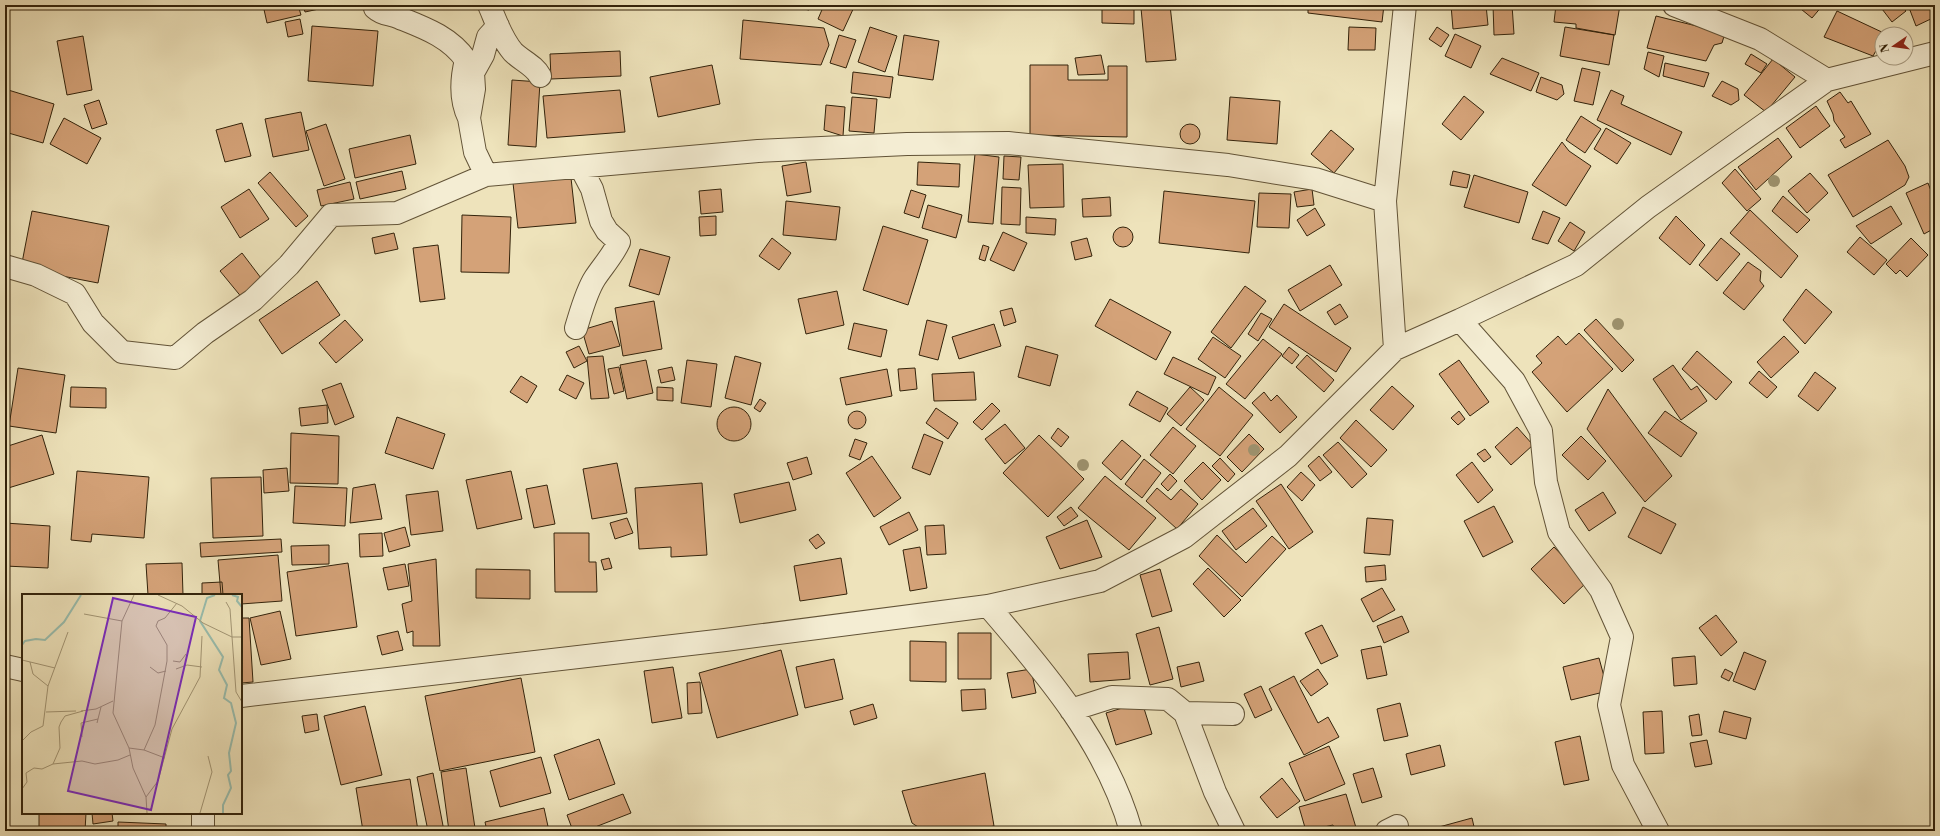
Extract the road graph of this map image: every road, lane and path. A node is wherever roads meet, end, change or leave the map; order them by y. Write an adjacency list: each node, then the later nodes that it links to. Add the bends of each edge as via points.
1 (489, 5): 5 (street)
2 (1405, 5): 12 (street)
3 (1674, 5): 8 (street, via 1760,39)
4 (375, 8): 9 (street, via 382,14 399,17 438,34 458,49 466,60 462,74 462,90)
5 (498, 26): 7 (street, via 512,51 523,62 536,69); 9 (street, via 488,37 483,56 473,73 474,89)
6 (1935, 53): 8 (street)
7 (540, 76)
8 (1827, 80): 14 (street, via 1648,207 1576,265)
9 (469, 118): 11 (street, via 474,152)
10 (581, 168): 11 (street); 12 (street, via 758,151 907,144 1008,143 1236,166 1314,179); 15 (street, via 592,189 601,221 619,242 615,252 594,280)
11 (486, 175): 13 (street, via 397,213 332,215 289,265 253,300 205,333 175,358 122,352 93,323 75,294 36,276)
12 (1385, 201): 16 (street)
13 (5, 266)
14 (1460, 320): 16 (street); 28 (street, via 1514,381 1541,431 1546,482 1560,532 1601,590 1622,637 1609,705 1623,765)
15 (576, 328)
16 (1395, 349): 17 (street, via 1288,456 1184,537 1100,581)
17 (988, 606): 20 (street, via 725,640); 21 (street, via 1041,667)
18 (5, 666): 19 (street)
19 (22, 670)
20 (242, 696)
21 (1071, 710): 22 (street, via 1112,697 1168,699); 26 (street, via 1095,748 1124,807)
22 (1185, 713): 23 (street); 27 (street, via 1214,792)
23 (1233, 714)
24 (204, 814): 25 (street)
25 (204, 831)
26 (1131, 831)
27 (1234, 831)
28 (1658, 831)

